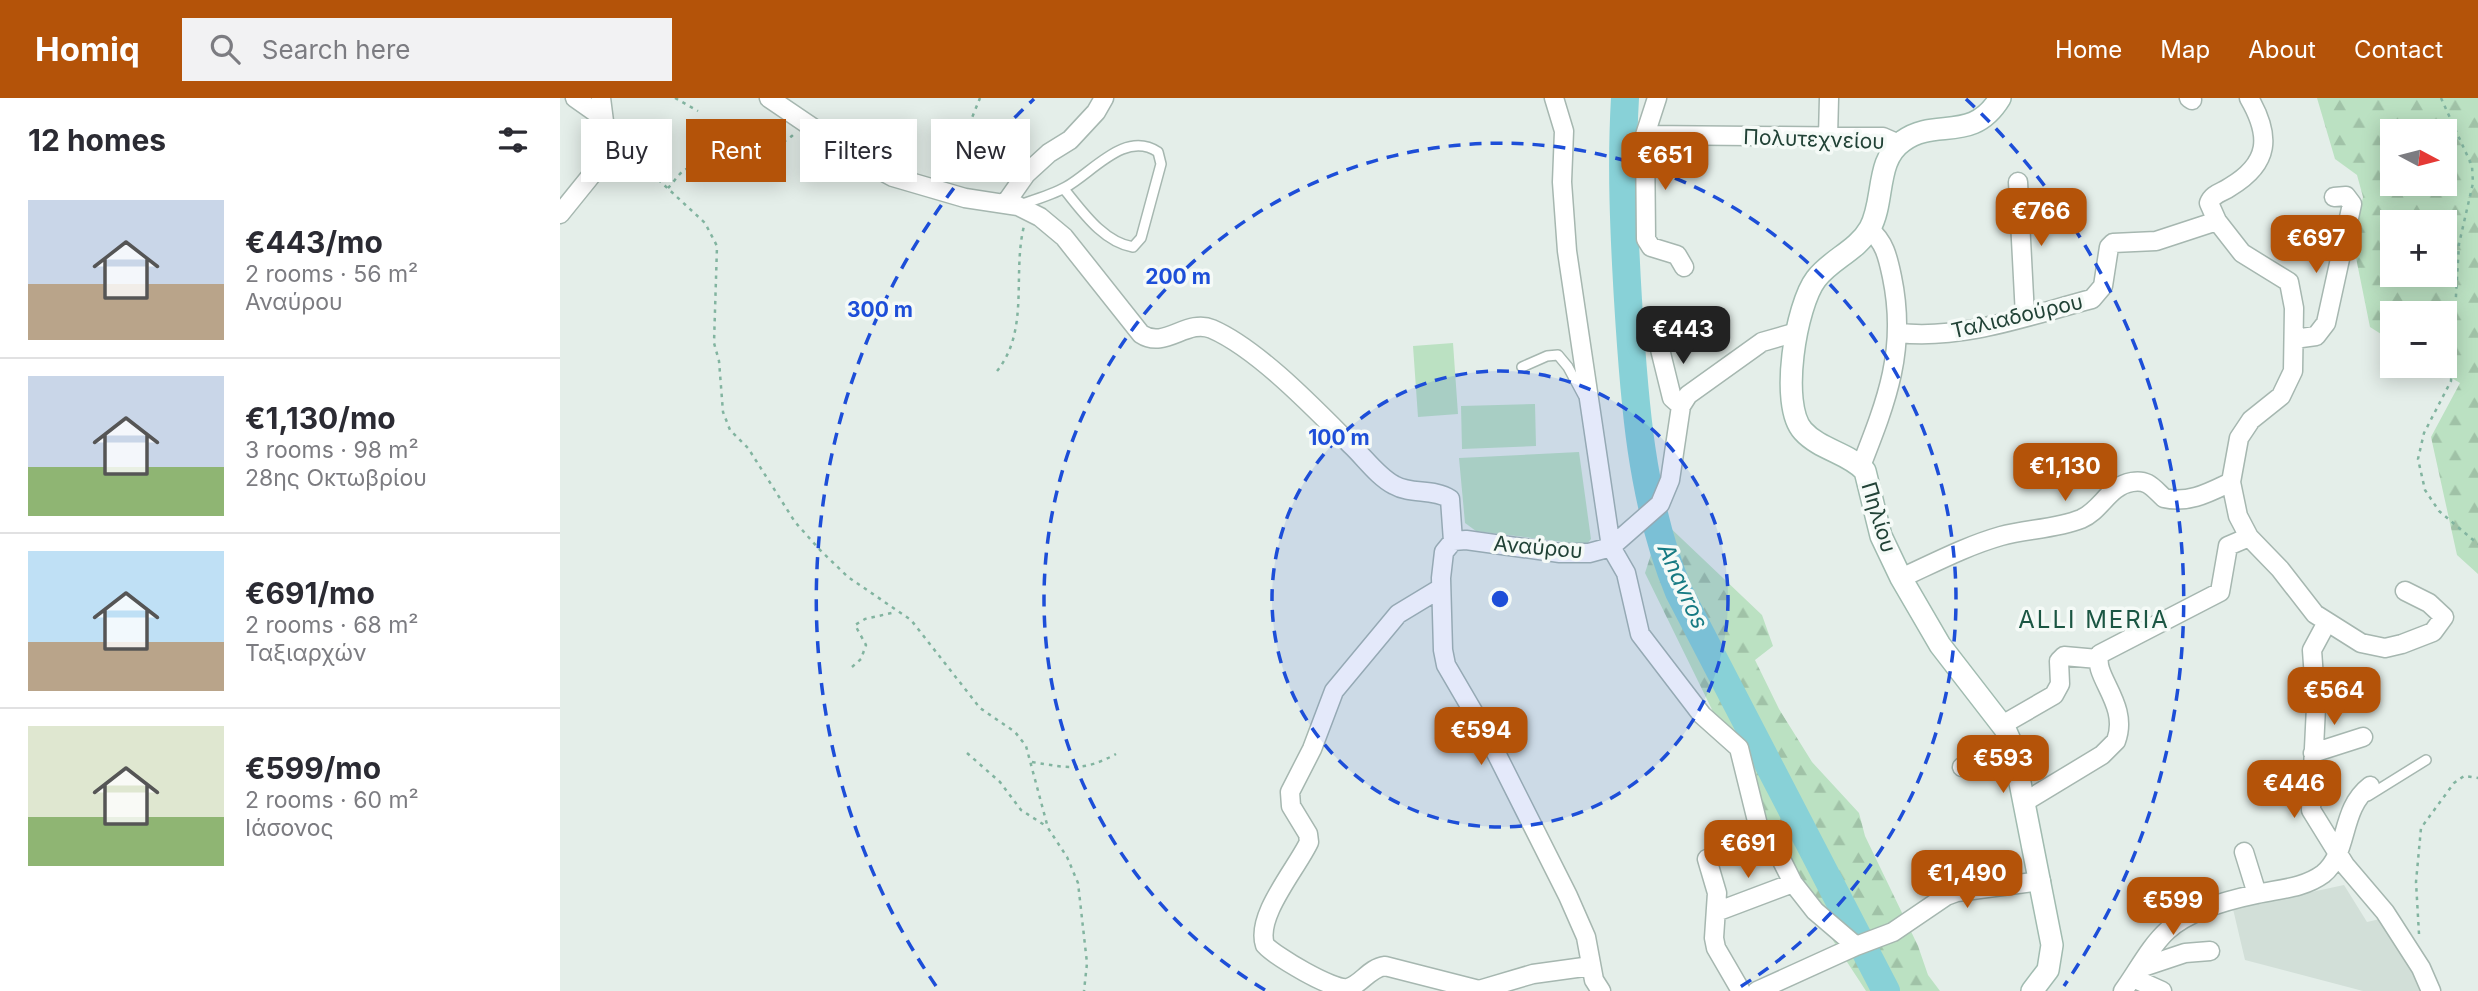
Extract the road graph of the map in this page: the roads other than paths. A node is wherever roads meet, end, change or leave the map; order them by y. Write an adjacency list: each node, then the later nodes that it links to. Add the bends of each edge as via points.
1 (575, 98): 10 (street)
2 (601, 98): 10 (street)
3 (769, 98): 17 (street, via 893,177)
4 (1104, 98): 17 (street, via 1070,140 1026,174)
5 (1554, 98): 29 (street, via 1564,131 1562,199)
6 (1657, 98): 11 (street)
7 (1829, 98): 12 (street)
8 (2000, 98): 13 (main road, via 1975,124 1913,135)
9 (2249, 98): 19 (street, via 2262,122 2262,150 2252,171 2211,199)
10 (602, 117): 18 (street, via 605,154 597,172)
11 (1645, 135): 12 (street, Πολυτεχνείου); 21 (street, via 1646,239 1651,247 1677,256)
12 (1828, 137): 13 (street, Πολυτεχνείου, via 1883,137)
13 (1899, 144): 20 (main road, Πηλίου, via 1889,158)
14 (2018, 182): 22 (street)
15 (1064, 189): 15 (lane, via 1132,144 1158,152 1161,164 1141,238 1133,247 1114,241 1098,228); 17 (lane)
16 (2334, 197): 26 (street, via 2346,196 2352,204 2326,323 2316,336)
17 (1017, 206): 33 (street, via 1064,237 1149,339 1198,325 1210,328 1298,394 1394,486 1450,499)
18 (560, 214)
19 (2217, 221): 22 (street, Ταλιαδούρου, via 2156,241 2113,243 2099,294); 26 (street, via 2246,257 2289,282)
20 (1869, 229): 24 (main road, Πηλίου, via 1816,279 1804,300); 25 (street, via 1888,258)
21 (1684, 267)
22 (2025, 316): 25 (street, Ταλιαδούρου, via 1958,331)
23 (1668, 322): 28 (street, via 1658,332 1658,341 1672,398)
24 (1797, 332): 28 (street, via 1762,342 1688,395); 30 (main road, Πηλίου, via 1792,404 1799,426 1813,440)
25 (1899, 332): 30 (street, via 1890,382)
26 (2294, 340): 31 (street, via 2290,381 2281,396 2244,429 2234,453)
27 (1521, 367): 29 (lane, via 1558,355)
28 (1681, 406): 34 (street, Αναύρου, via 1670,480 1660,504)
29 (1590, 409): 34 (street)
30 (1861, 467): 35 (main road, Πηλίου, via 1870,482 1881,536)
31 (2231, 482): 32 (street, via 2238,516); 35 (street, via 2209,494 2179,499 2164,498 2148,483 2130,482 2112,489 2081,519 1979,542)
32 (2249, 537): 38 (street); 39 (street, via 2228,546 2220,592)
33 (1453, 541): 34 (street, Αναύρου, via 1560,553); 36 (street, via 1444,552)
34 (1611, 547): 53 (street, via 1626,573 1640,634 1702,715 1739,748 1758,825)
35 (1901, 578): 40 (main road, Πηλίου, via 1940,645)
36 (1441, 588): 58 (street, via 1446,665 1488,737 1568,896 1586,937); 58 (street, via 1398,614 1334,691 1290,792 1291,806 1309,842 1268,915 1265,945 1342,989 1385,965 1479,990 1540,973)
37 (2405, 591): 38 (street, via 2442,614 2443,621 2433,632 2385,648 2361,643)
38 (2326, 624): 42 (street, via 2312,649)
39 (2098, 659): 40 (street, via 2064,656 2059,662 2056,693); 47 (street, via 2119,709 2116,741 2102,755)
40 (2002, 725): 43 (main road, Πηλίου)
41 (2363, 737): 42 (street)
42 (2314, 753): 50 (street, via 2311,810)
43 (2016, 756): 45 (street); 47 (main road, Πηλίου)
44 (2426, 760): 48 (lane)
45 (1962, 767)
46 (2370, 786): 48 (street)
47 (2026, 801): 52 (main road, Πηλίου)
48 (2352, 804): 50 (street)
49 (2244, 852): 54 (street)
50 (2338, 853): 54 (street, via 2329,869 2314,880); 65 (street, via 2385,912)
51 (1707, 859): 55 (street, via 1717,889)
52 (2041, 881): 56 (street, via 1957,892 1892,932); 63 (main road, Πηλίου, via 2052,954 2048,970)
53 (1793, 883): 55 (street); 56 (street, via 1815,911)
54 (2257, 894): 59 (street, via 2177,923)
55 (1716, 912): 61 (street, via 1716,948)
56 (1858, 946): 62 (street)
57 (2210, 951): 59 (street, via 2185,953)
58 (1591, 966): 60 (street)
59 (2132, 979): 64 (street)
60 (1601, 991)
61 (1741, 991)
62 (1757, 991)
63 (2032, 991)
64 (2162, 991)
65 (2431, 991)

